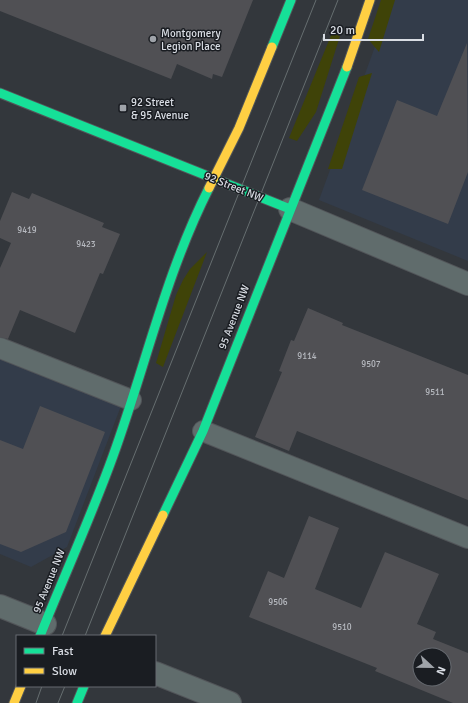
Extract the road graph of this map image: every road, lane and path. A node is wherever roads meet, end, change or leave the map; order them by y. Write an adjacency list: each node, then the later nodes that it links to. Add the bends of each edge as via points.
1 (291, 0): 4 (street, 95 Avenue NW, via 239,128)
2 (370, 0): 5 (street, 95 Avenue NW, via 338,93)
3 (0, 93): 4 (street, 92 Street NW)
4 (213, 179): 5 (street, 92 Street NW); 8 (street, 95 Avenue NW, via 194,217 168,282)
5 (290, 209): 6 (street, 92 Street NW); 9 (street, 95 Avenue NW)
6 (468, 284)
7 (0, 348): 8 (lane)
8 (131, 400): 12 (street, 95 Avenue NW, via 113,456)
9 (203, 431): 10 (lane); 13 (street, 95 Avenue NW)
10 (468, 538)
11 (0, 606): 12 (street)
12 (43, 630)
13 (105, 635)
14 (156, 673): 19 (street)
15 (21, 687): 17 (street)
16 (84, 687): 18 (street)
17 (14, 703)
18 (77, 703)
19 (230, 703)

